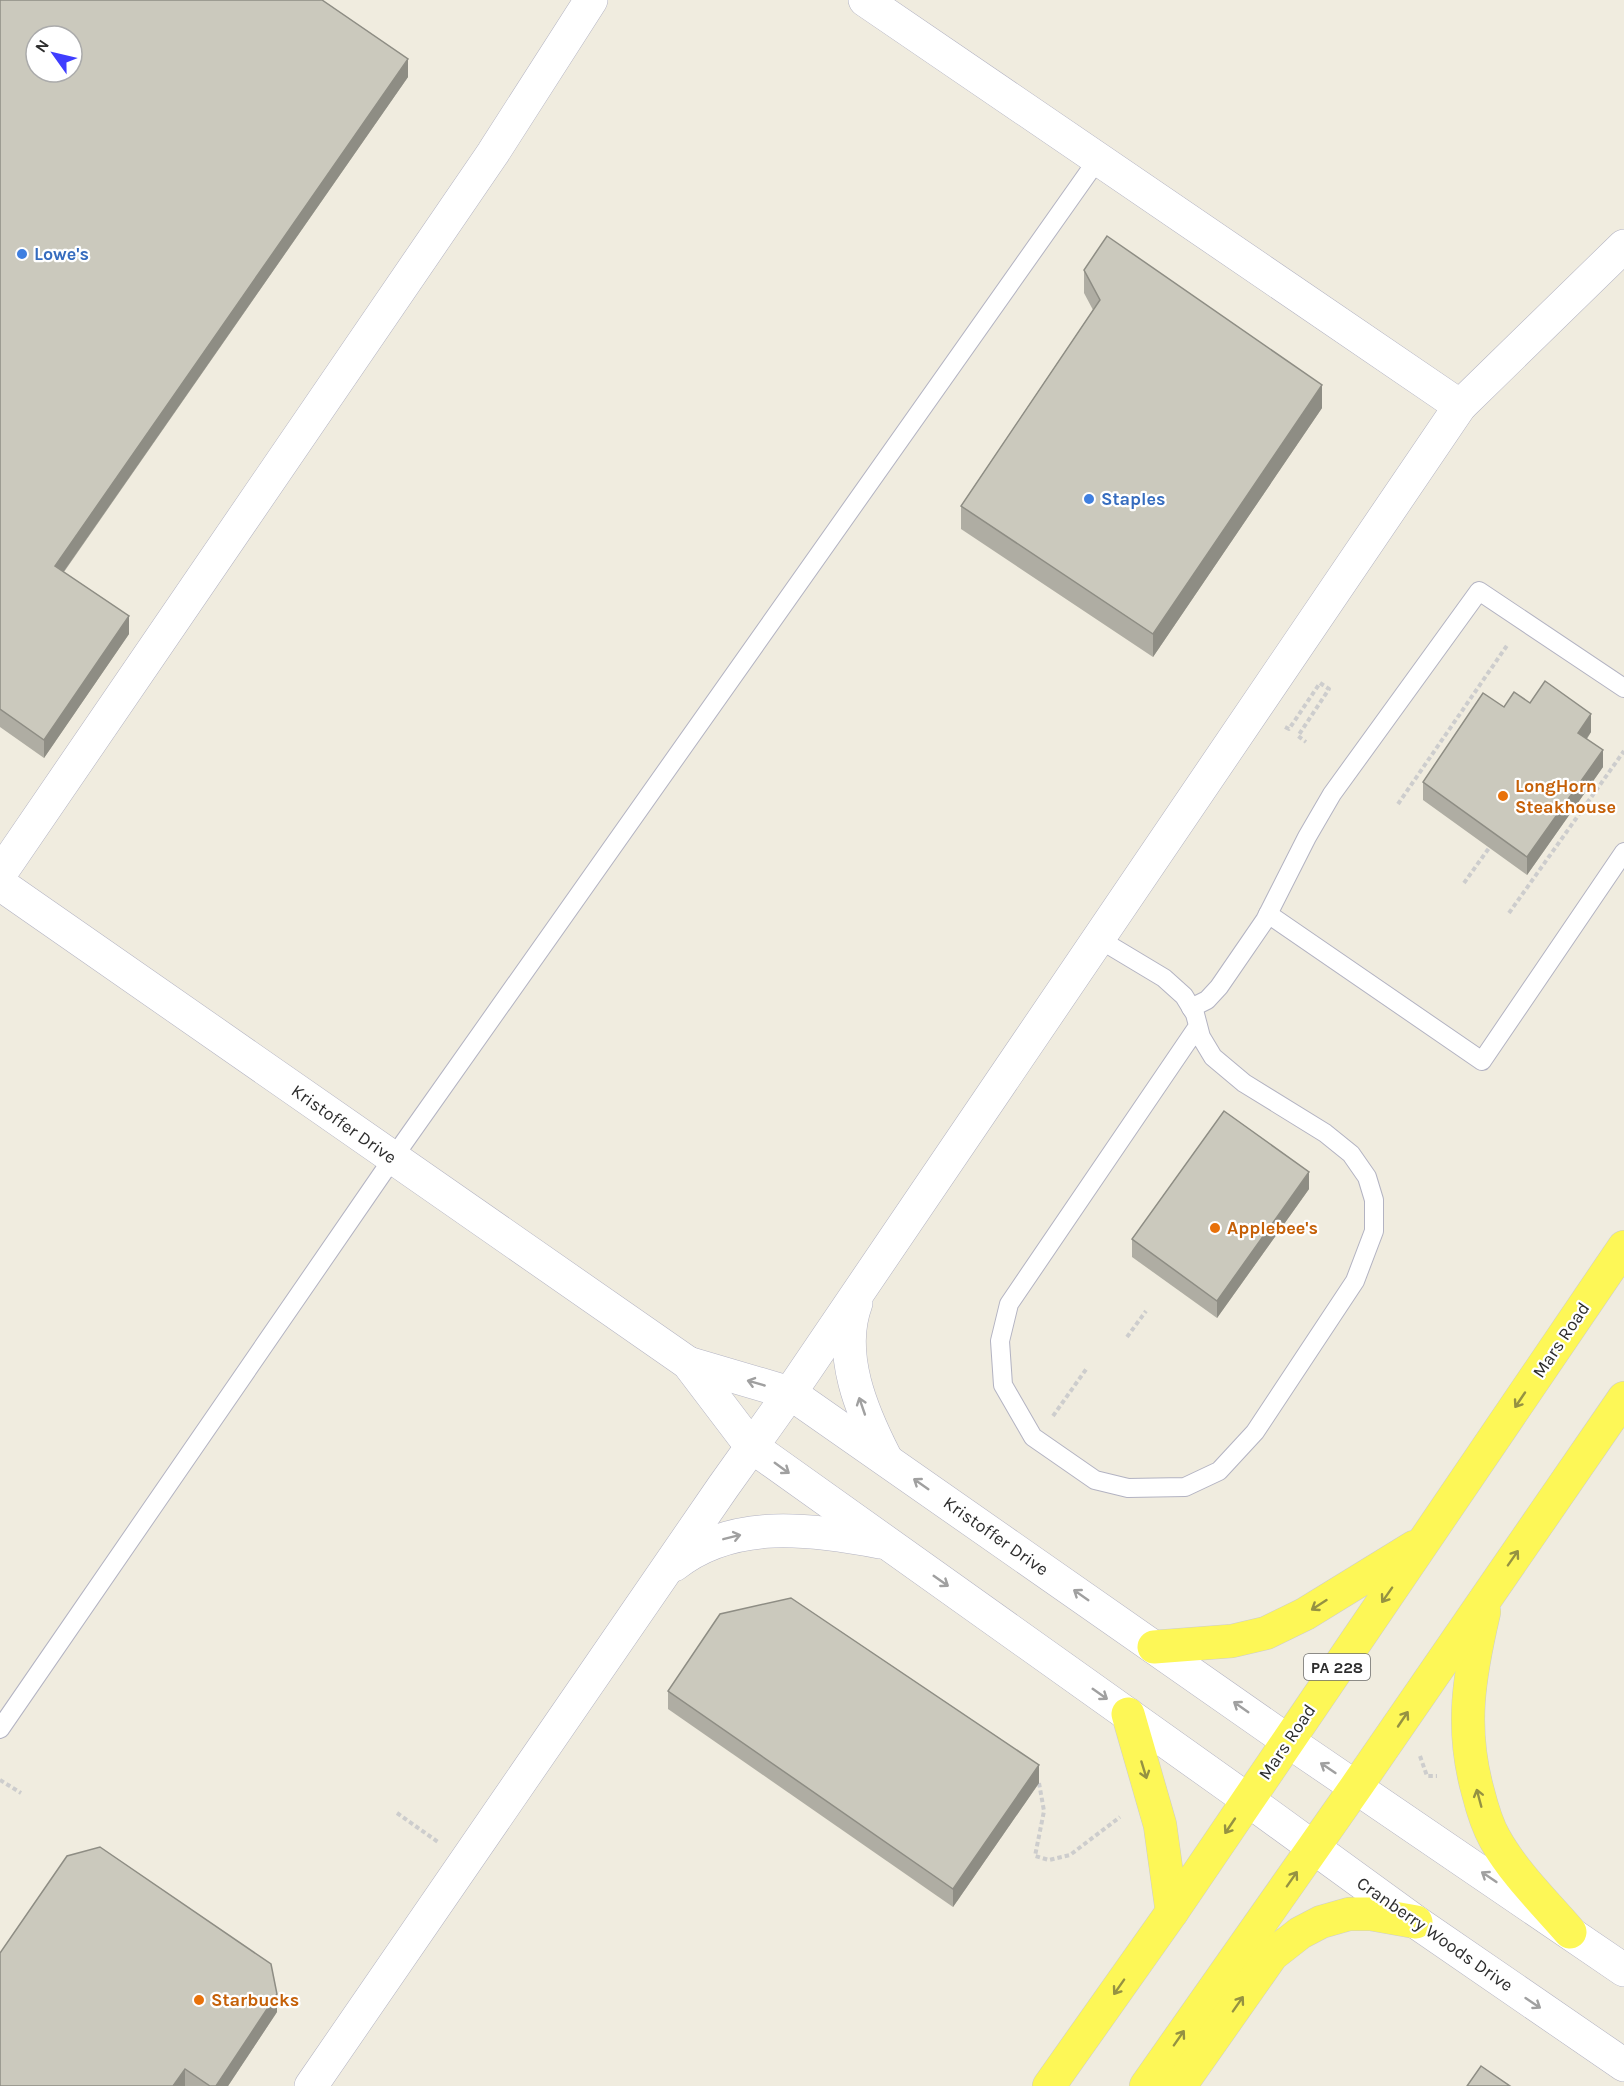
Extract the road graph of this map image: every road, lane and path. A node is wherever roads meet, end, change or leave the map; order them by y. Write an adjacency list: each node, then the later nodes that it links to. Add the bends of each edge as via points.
1 (591, 0): 14 (street, via 504,135)
2 (865, 0): 3 (street)
3 (1098, 159): 5 (street); 22 (lane)
4 (1624, 246): 5 (street)
5 (1460, 406): 19 (street)
6 (1523, 621): 7 (lane); 11 (path); 18 (lane, via 1479,591 1332,794)
7 (1624, 688)
8 (1282, 725): 9 (path, via 1288,729 1320,683 1329,689 1298,736)
9 (1306, 741)
10 (1624, 751): 17 (path)
11 (1398, 804)
12 (1490, 848): 15 (path)
13 (1624, 852): 18 (lane, via 1482,1061)
14 (0, 874)
15 (1464, 883)
16 (0, 884): 22 (street, Kristoffer Drive)
17 (1509, 913)
18 (1268, 914): 20 (lane, via 1219,987)
19 (1099, 939): 20 (lane, via 1164,978); 24 (street)
20 (1191, 1008): 21 (lane)
21 (1198, 1026): 31 (lane, via 1009,1304 1000,1341 1003,1385 1018,1415); 31 (lane, via 1213,1057 1244,1083 1325,1133 1351,1154 1367,1177 1374,1200 1374,1231 1355,1281 1255,1432 1219,1471 1185,1487 1128,1488 1095,1480)
22 (393, 1158): 27 (street, Kristoffer Drive); 40 (lane)
23 (1624, 1247): 34 (main road, Mars Road / PA 228, one-way to 34)
24 (862, 1288): 29 (street); 33 (street, one-way to 24, via 863,1410 852,1369 851,1327)
25 (1146, 1311): 26 (path)
26 (1127, 1337)
27 (688, 1363): 29 (street, Kristoffer Drive, one-way to 27); 32 (street, Kristoffer Drive)
28 (1087, 1368): 31 (path)
29 (790, 1393): 32 (street); 33 (street, Kristoffer Drive)
30 (1624, 1398): 37 (main road, one-way to 30)
31 (1037, 1440)
32 (751, 1446): 35 (street, Kristoffer Drive, one-way to 35); 36 (street)
33 (885, 1459): 38 (street, Kristoffer Drive, one-way to 33)
34 (1423, 1542): 38 (main road, one-way to 38, via 1305,1614 1266,1633 1232,1641); 41 (main road, Mars Road / PA 228, one-way to 41)
35 (889, 1544): 36 (street, one-way to 35, via 691,1552 754,1531 810,1532); 39 (street, Kristoffer Drive, one-way to 39)
36 (664, 1574): 56 (street)
37 (1489, 1593): 46 (main road, one-way to 37); 53 (main road, one-way to 37, via 1495,1839 1472,1770 1467,1738 1468,1699 1473,1657)
38 (1154, 1647): 41 (street, Kristoffer Drive, one-way to 38)
39 (1128, 1714): 48 (street, Kristoffer Drive); 51 (main road, one-way to 51, via 1160,1825)
40 (0, 1729)
41 (1288, 1741): 46 (street, one-way to 41); 48 (main road, Mars Road / PA 228)
42 (1418, 1750): 43 (path, via 1426,1776)
43 (1448, 1776)
44 (0, 1780): 47 (path)
45 (1039, 1783): 49 (path, via 1044,1811 1035,1856 1049,1860 1070,1855)
46 (1356, 1787): 50 (main road); 53 (street, one-way to 46)
47 (21, 1793)
48 (1248, 1800): 50 (street, Cranberry Woods Drive); 51 (main road, Mars Road / PA 228, one-way to 51)
49 (1124, 1815)
50 (1314, 1847): 52 (street, Cranberry Woods Drive); 58 (main road, one-way to 50)
51 (1172, 1912): 57 (main road, Mars Road / PA 228, one-way to 57)
52 (1416, 1922): 55 (street, Cranberry Woods Drive, one-way to 55); 59 (main road, one-way to 52, via 1272,1955 1300,1933 1349,1914)
53 (1570, 1932): 54 (street)
54 (1624, 1970)
55 (1624, 2065)
56 (310, 2086)
57 (1049, 2086)
58 (1146, 2086)
59 (1180, 2086)

